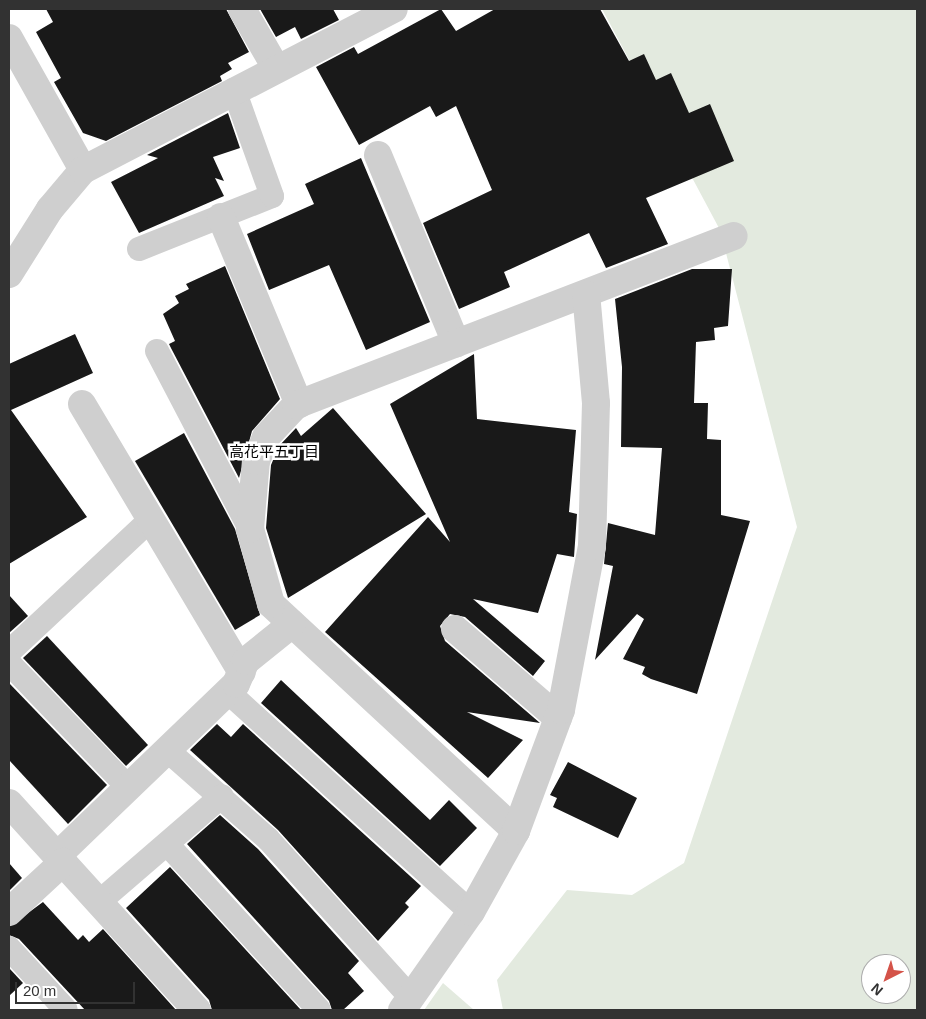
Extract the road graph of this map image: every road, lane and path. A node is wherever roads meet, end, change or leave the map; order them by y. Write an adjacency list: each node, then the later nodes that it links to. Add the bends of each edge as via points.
1 (242, 9): 4 (street)
2 (394, 9): 4 (street)
3 (9, 38): 7 (street)
4 (276, 68): 5 (street)
5 (234, 90): 7 (street); 8 (lane, via 272,196)
6 (378, 155): 13 (street)
7 (83, 170): 11 (street, via 50,209)
8 (221, 218): 10 (lane, via 182,228); 16 (street)
9 (733, 236): 12 (street)
10 (139, 249)
11 (9, 274)
12 (586, 294): 13 (street); 23 (street, via 596,403 592,546)
13 (456, 343): 16 (street)
14 (157, 351): 18 (lane)
15 (82, 404): 17 (street)
16 (299, 404): 18 (street, via 278,420 259,453)
17 (151, 520): 21 (lane); 22 (street)
18 (250, 529): 19 (street, via 271,604)
19 (292, 624): 22 (street, via 246,660); 28 (street)
20 (455, 629): 23 (street)
21 (10, 649): 25 (lane)
22 (235, 682): 24 (street); 33 (lane)
23 (558, 718): 28 (street)
24 (167, 750): 25 (street); 26 (lane)
25 (128, 787): 30 (street)
26 (222, 796): 29 (lane); 35 (lane, via 268,839)
27 (9, 803): 30 (street)
28 (516, 831): 33 (street)
29 (167, 844): 31 (lane); 38 (lane)
30 (60, 859): 31 (street); 32 (street)
31 (99, 902): 37 (street)
32 (9, 912)
33 (471, 912): 35 (street)
34 (9, 948): 36 (lane)
35 (407, 1004)
36 (66, 1010)
37 (197, 1010)
38 (319, 1010)

